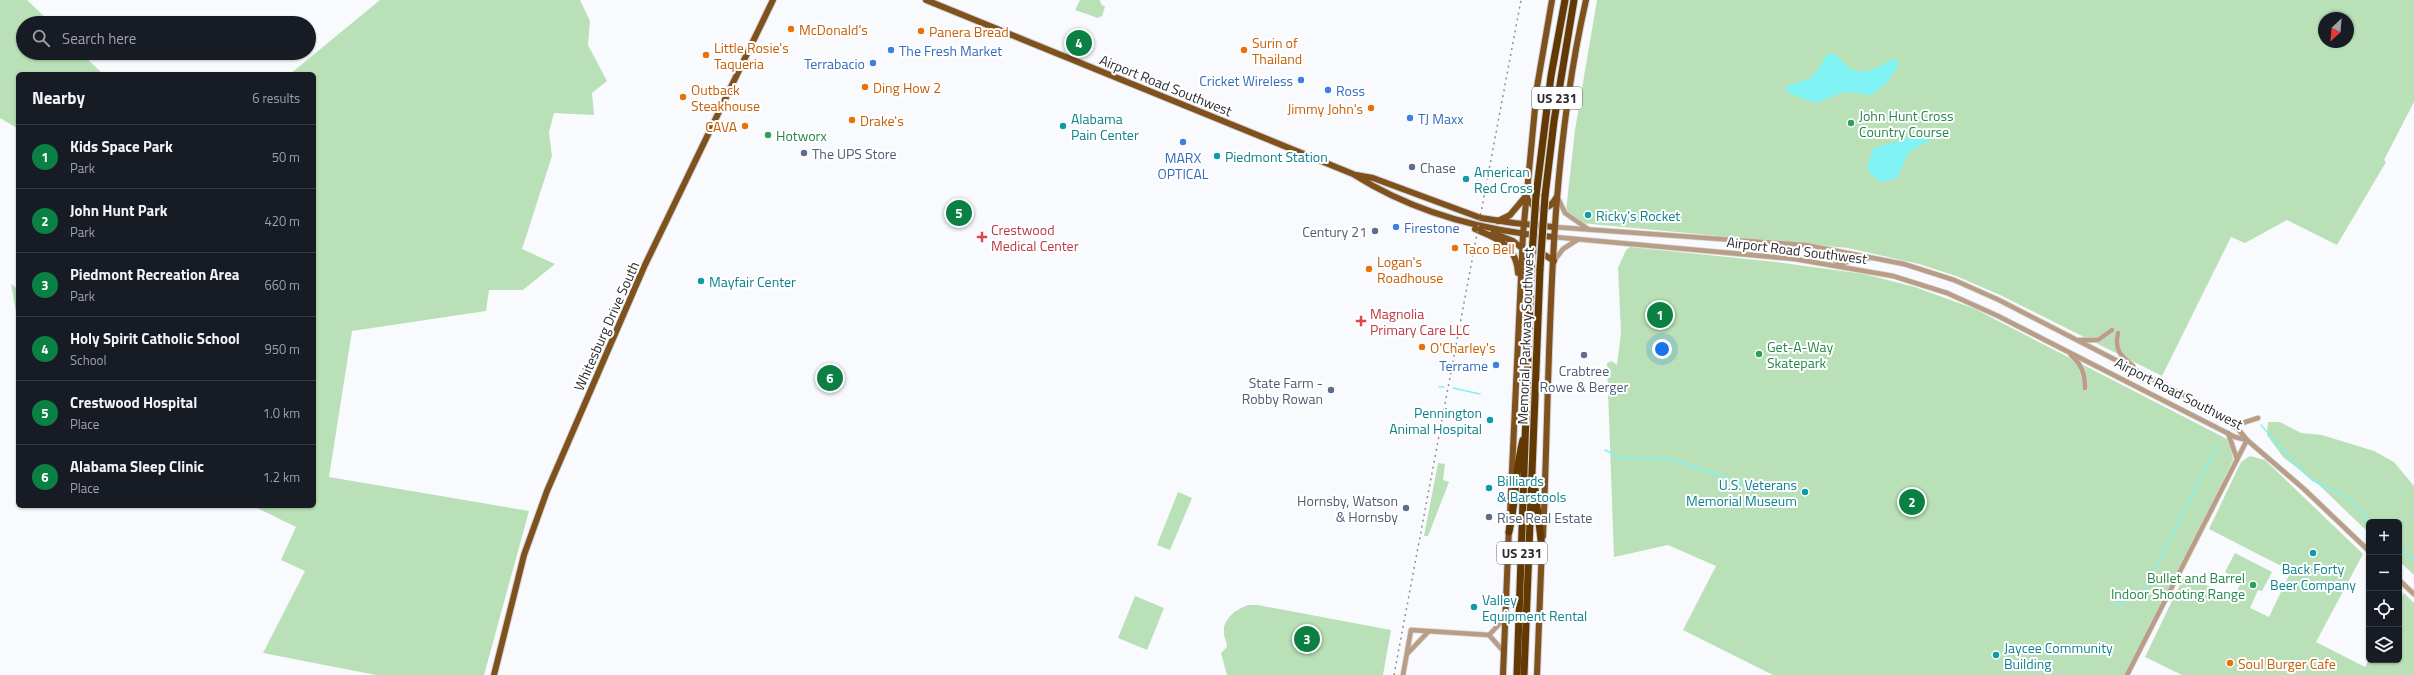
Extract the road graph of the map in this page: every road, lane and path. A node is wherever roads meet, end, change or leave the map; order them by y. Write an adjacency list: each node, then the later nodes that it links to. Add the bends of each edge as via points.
1 (774, 0): 49 (main road, Whitesburg Drive South, via 644,266 547,491 524,555)
2 (926, 0): 7 (main road, Airport Road Southwest)
3 (1552, 0): 8 (main road, via 1537,88)
4 (1565, 0): 34 (highway, Memorial Parkway Southwest / US 231, bridge, via 1551,76 1536,196)
5 (1574, 0): 38 (highway, Memorial Parkway Southwest / US 231, bridge, via 1554,120 1545,196)
6 (1586, 0): 9 (main road, via 1564,129)
7 (1353, 174): 10 (main road, Airport Road Southwest, via 1370,185); 11 (main road, Airport Road Southwest, via 1373,178 1481,218)
8 (1526, 196): 9 (main road, via 1533,206 1542,209 1550,206); 11 (main road, via 1510,215); 12 (main road)
9 (1557, 196): 14 (main road); 15 (street, via 1565,213 1572,220)
10 (1457, 221): 13 (main road, Airport Road Southwest); 25 (main road, via 1491,236 1509,248 1518,265)
11 (1498, 221): 12 (main road, Airport Road Southwest)
12 (1524, 225): 14 (main road, Airport Road Southwest); 16 (main road)
13 (1479, 227): 16 (main road, Airport Road Southwest); 20 (main road, via 1509,239)
14 (1554, 227): 15 (street, Airport Road Southwest); 17 (main road)
15 (1592, 230): 19 (street, Airport Road Southwest)
16 (1523, 234): 17 (main road, Airport Road Southwest); 20 (main road)
17 (1554, 237): 18 (street, Airport Road Southwest); 23 (main road)
18 (1577, 240): 23 (street, via 1563,249); 24 (street, Airport Road Southwest, via 1794,258)
19 (1806, 245): 22 (street, Airport Road Southwest); 24 (street, via 1831,257)
20 (1522, 248): 21 (main road)
21 (1522, 258): 23 (main road, via 1530,250 1537,250); 25 (main road)
22 (1875, 258): 24 (street, via 1851,260); 28 (street, Airport Road Southwest, via 1954,280)
23 (1554, 261): 40 (main road)
24 (1840, 265): 29 (street, Airport Road Southwest, via 1893,276 1947,293)
25 (1520, 297): 39 (main road)
26 (2112, 330): 28 (street, via 2096,340)
27 (2118, 333): 30 (street, via 2118,352)
28 (2071, 337): 30 (street, Airport Road Southwest)
29 (2066, 350): 31 (street, via 2080,364 2084,372); 35 (street, Airport Road Southwest)
30 (2139, 371): 33 (street, Airport Road Southwest, via 2204,405)
31 (2085, 388)
32 (2258, 418): 33 (street)
33 (2233, 426): 36 (street, Airport Road Southwest)
34 (1525, 432): 39 (highway, via 1519,455); 52 (highway, Memorial Parkway Southwest / US 231, via 1526,472)
35 (2228, 433): 36 (street, Airport Road Southwest); 37 (street)
36 (2247, 440): 37 (street); 41 (street, via 2304,489)
37 (2237, 459): 55 (street)
38 (1532, 470): 40 (highway); 53 (highway, Memorial Parkway Southwest / US 231)
39 (1509, 532): 44 (main road)
40 (1542, 548): 54 (main road)
41 (2366, 548)
42 (2402, 583): 43 (street)
43 (2414, 594)
44 (1506, 617): 46 (street); 47 (main road)
45 (1428, 632): 46 (street); 48 (street); 48 (street, via 1411,630)
46 (1489, 635): 47 (street)
47 (1504, 652): 51 (main road)
48 (1407, 654): 50 (street)
49 (494, 675)
50 (1403, 675)
51 (1503, 675)
52 (1518, 675)
53 (1524, 675)
54 (1537, 675)
55 (2127, 675)

